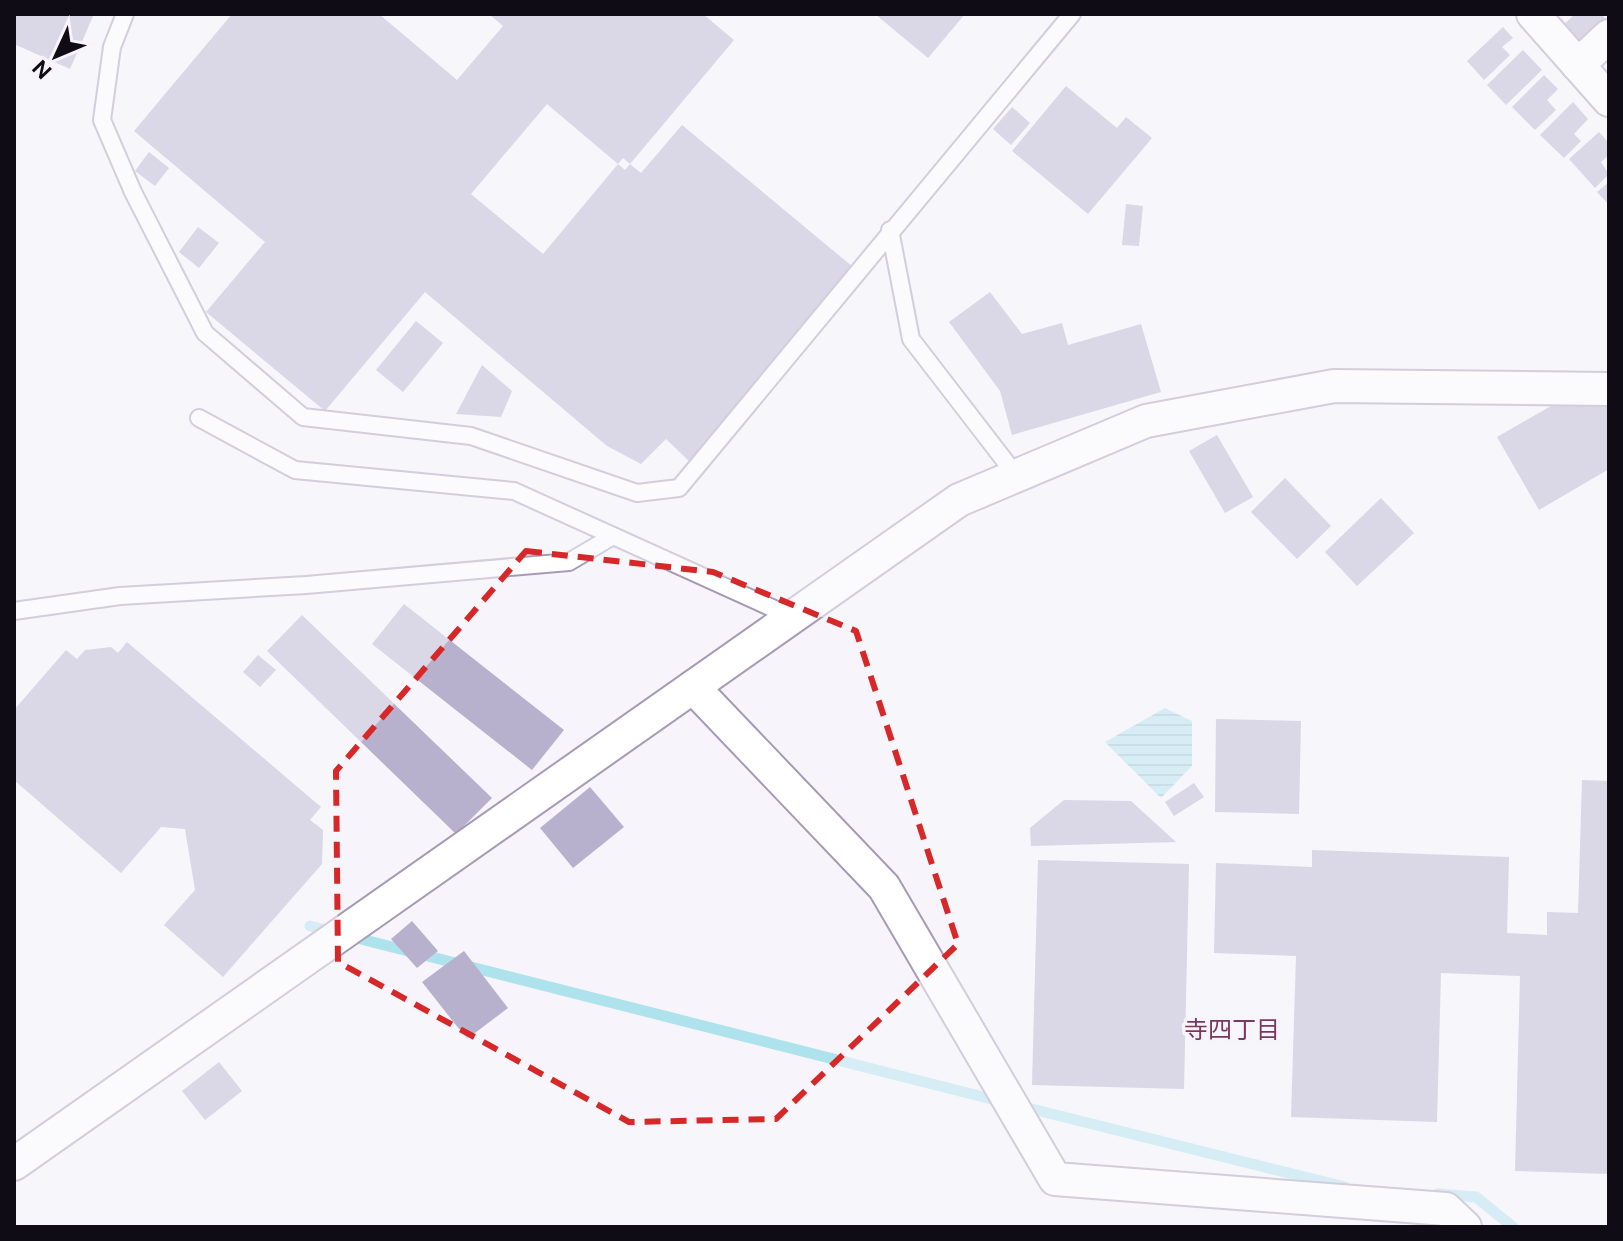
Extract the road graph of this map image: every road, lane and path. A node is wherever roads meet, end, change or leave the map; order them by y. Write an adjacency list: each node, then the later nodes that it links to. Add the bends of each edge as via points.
1 (125, 14): 7 (lane, via 112,47 102,120 133,192 205,333 303,417 471,436 637,493 679,488)
2 (1072, 14): 7 (lane)
3 (1533, 14): 5 (street)
4 (1609, 36): 5 (street)
5 (1578, 65): 6 (street)
6 (1609, 100)
7 (890, 230): 10 (lane, via 911,339)
8 (1609, 389): 10 (street, via 1334,386 1146,421)
9 (199, 418): 11 (lane, via 295,470 514,491)
10 (1015, 474): 13 (street, via 959,500)
11 (613, 536): 12 (lane, via 569,562 120,596); 13 (lane)
12 (14, 611)
13 (792, 617): 14 (street)
14 (693, 687): 15 (street); 16 (street, via 884,887 1055,1179 1446,1209)
15 (14, 1164)
16 (1465, 1227)

